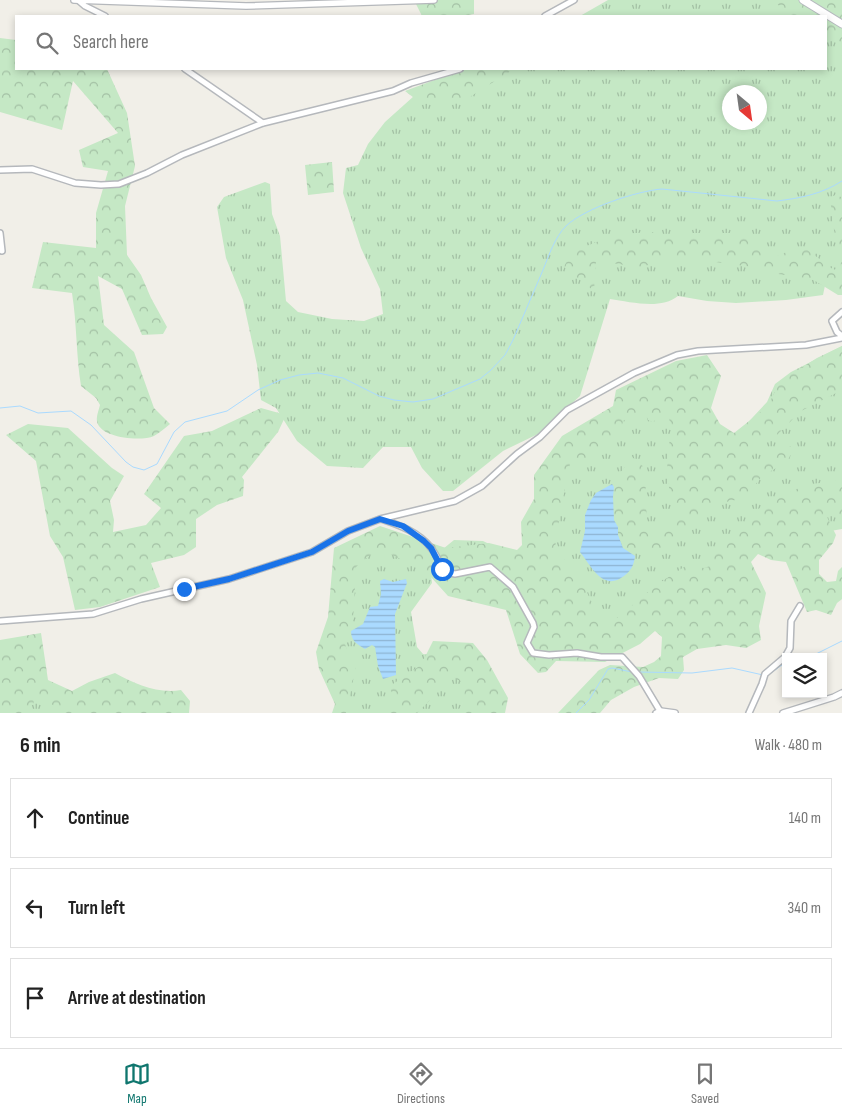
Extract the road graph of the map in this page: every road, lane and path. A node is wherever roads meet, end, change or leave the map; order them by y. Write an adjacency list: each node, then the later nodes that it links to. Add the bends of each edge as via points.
1 (74, 0): 2 (street)
2 (78, 0): 3 (street, via 246,6); 6 (street)
3 (434, 0)
4 (574, 0): 7 (street)
5 (803, 0): 8 (main road)
6 (103, 15)
7 (547, 15)
8 (842, 24)
9 (186, 70): 11 (street)
10 (456, 70): 11 (street, via 393,91)
11 (263, 124): 12 (street, via 182,155 119,184 74,183 32,169)
12 (0, 170)
13 (0, 233): 14 (street)
14 (2, 251)
15 (842, 312): 16 (street, via 832,321)
16 (842, 337): 17 (street, via 806,345 698,351 662,360 567,410 540,438 467,496)
17 (380, 519): 19 (street, via 348,531 312,552 229,579 140,599 93,614); 21 (street, via 403,526 424,541 444,572 455,574 490,567 496,571 513,587 533,623 527,643 533,653 622,657 639,676)
18 (800, 606): 23 (street, via 791,621 790,648 785,657 765,674)
19 (0, 621)
20 (842, 692): 24 (street)
21 (658, 712): 22 (street)
22 (675, 713)
23 (749, 713)
24 (783, 713)

